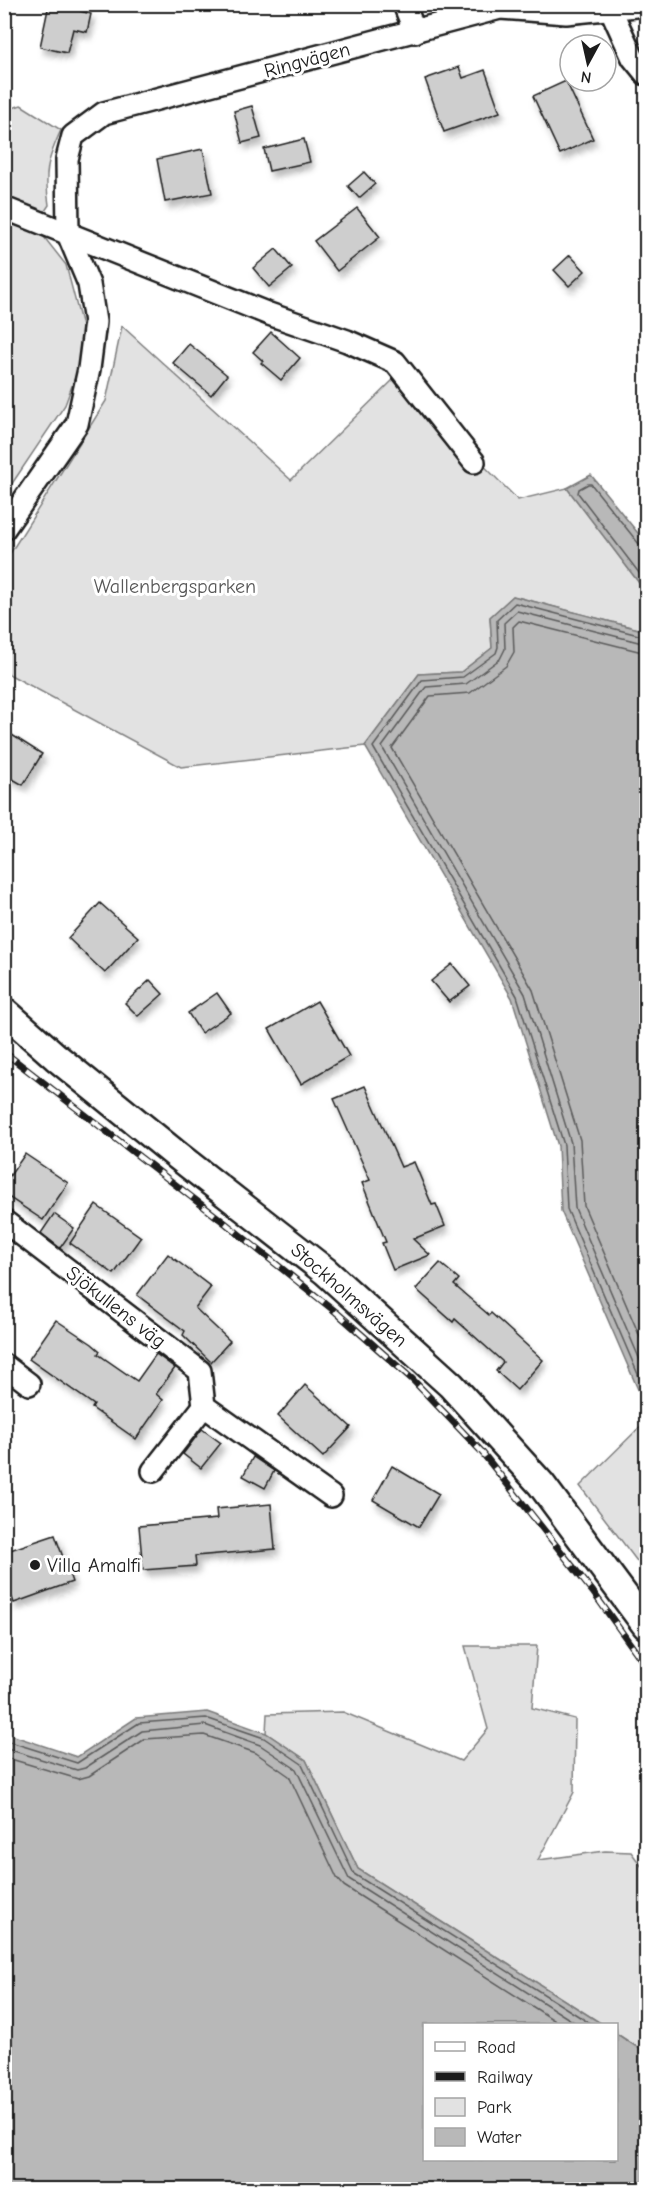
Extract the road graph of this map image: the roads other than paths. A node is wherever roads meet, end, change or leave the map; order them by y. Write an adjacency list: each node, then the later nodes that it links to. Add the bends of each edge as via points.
1 (404, 4): 4 (street)
2 (646, 5): 3 (street, Ringvägen)
3 (611, 10): 4 (street, Ringvägen, via 566,13 500,8); 5 (street, via 633,58)
4 (415, 32): 7 (street, Ringvägen, via 104,113 73,136 67,159)
5 (646, 74)
6 (4, 208): 7 (street)
7 (68, 234): 8 (street, via 395,362); 9 (street, Ringvägen, via 89,284 95,322 89,369 77,424)
8 (474, 462)
9 (4, 529)
10 (4, 1011): 17 (main road, Stockholmsvägen, via 178,1156 325,1271 451,1385 541,1484)
11 (4, 1221): 14 (street, Sjökullens väg, via 200,1371)
12 (4, 1365): 13 (street)
13 (29, 1384)
14 (204, 1406): 15 (street); 16 (street)
15 (153, 1471)
16 (331, 1496)
17 (646, 1625)

